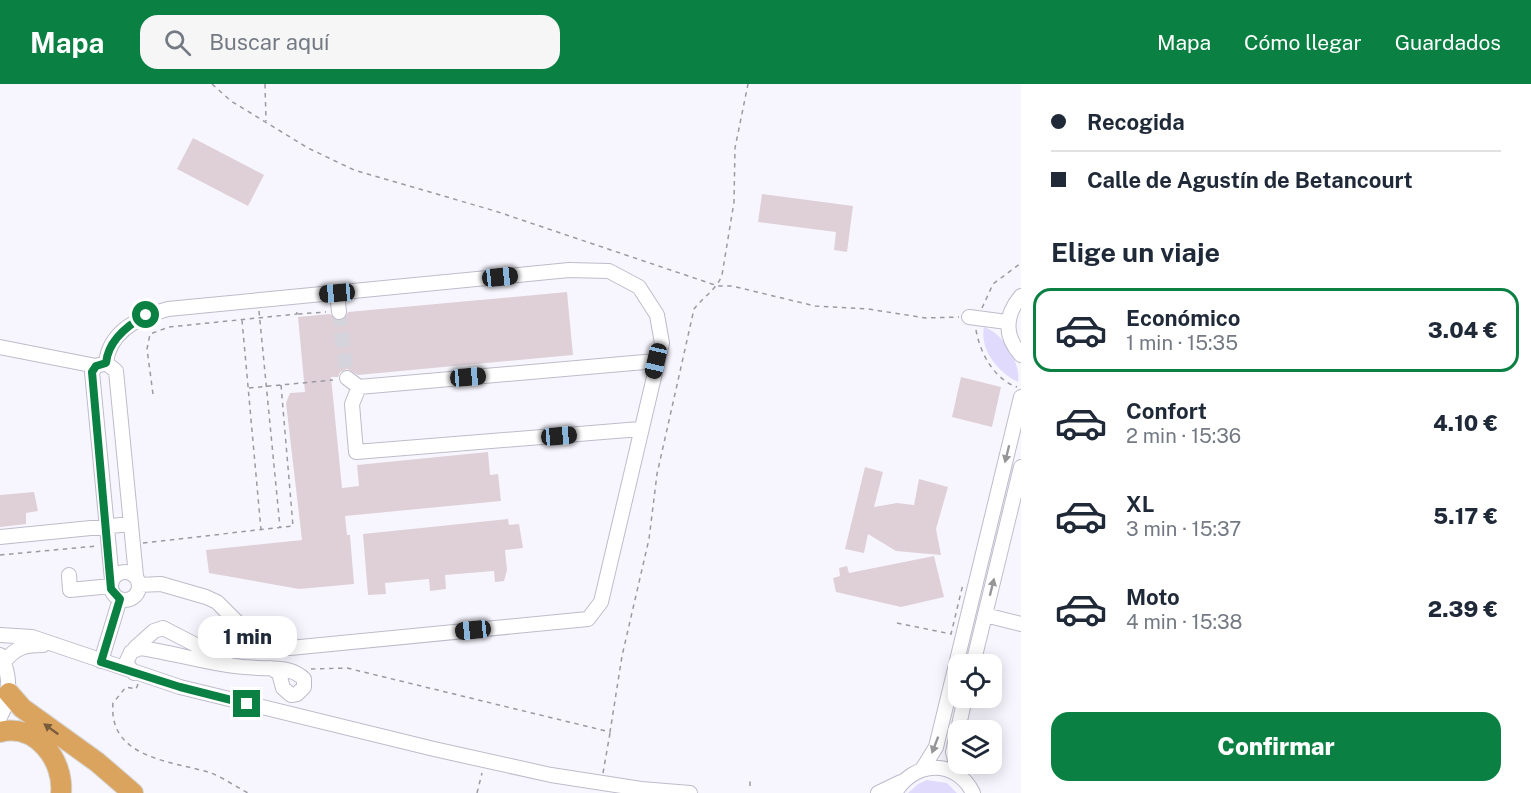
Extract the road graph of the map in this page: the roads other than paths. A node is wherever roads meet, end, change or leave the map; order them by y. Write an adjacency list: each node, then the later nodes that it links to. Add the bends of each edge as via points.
1 (337, 293): 3 (street); 8 (street, via 569,270 609,271 639,287 657,315 662,343); 9 (street, via 168,309 146,315 120,334)
2 (1021, 296): 5 (street)
3 (339, 312)
4 (974, 317): 5 (street)
5 (1007, 322): 7 (street, via 1013,346)
6 (0, 347): 9 (street)
7 (1021, 355)
8 (656, 361): 11 (street); 13 (street)
9 (101, 364): 15 (street, via 116,371); 16 (street, via 92,372)
10 (340, 379): 11 (street)
11 (359, 387): 13 (street, via 352,404 356,452)
12 (1021, 397): 38 (street, one-way to 38, via 936,747)
13 (640, 429): 19 (street, via 601,602 588,619 290,648 246,631 217,602 206,597)
14 (1021, 467): 22 (street, one-way to 14)
15 (131, 524): 16 (street); 19 (street)
16 (107, 528): 17 (street); 20 (street)
17 (0, 537)
18 (69, 576): 20 (street, via 70,590)
19 (137, 580): 20 (street, via 123,572); 21 (street, via 134,597)
20 (111, 583): 21 (street, via 113,593)
21 (120, 599): 31 (street)
22 (985, 615): 23 (street); 28 (street)
23 (1021, 624)
24 (0, 635): 26 (street, via 32,637)
25 (182, 640): 27 (street, via 158,628); 29 (street, via 187,650); 32 (street, via 223,659)
26 (52, 645): 30 (street, via 26,645); 31 (street)
27 (135, 648): 29 (street); 33 (street, via 126,663)
28 (975, 654)
29 (177, 656): 32 (street)
30 (2, 658): 34 (street)
31 (101, 662): 33 (street)
32 (265, 668): 32 (street, via 279,673 291,695 304,687 304,679 296,672)
33 (137, 674): 43 (street, via 484,760 632,788)
34 (9, 693): 36 (street); 42 (highway, one-way to 34, via 22,708)
35 (963, 708): 39 (street, via 953,752)
36 (0, 717)
37 (0, 732): 41 (highway, via 22,732 43,744 58,768)
38 (923, 768): 39 (street, via 942,767); 40 (street, via 911,773)
39 (959, 775): 45 (street)
40 (898, 788): 44 (street)
41 (61, 793)
42 (133, 793)
43 (690, 793)
44 (878, 793)
45 (973, 793)

